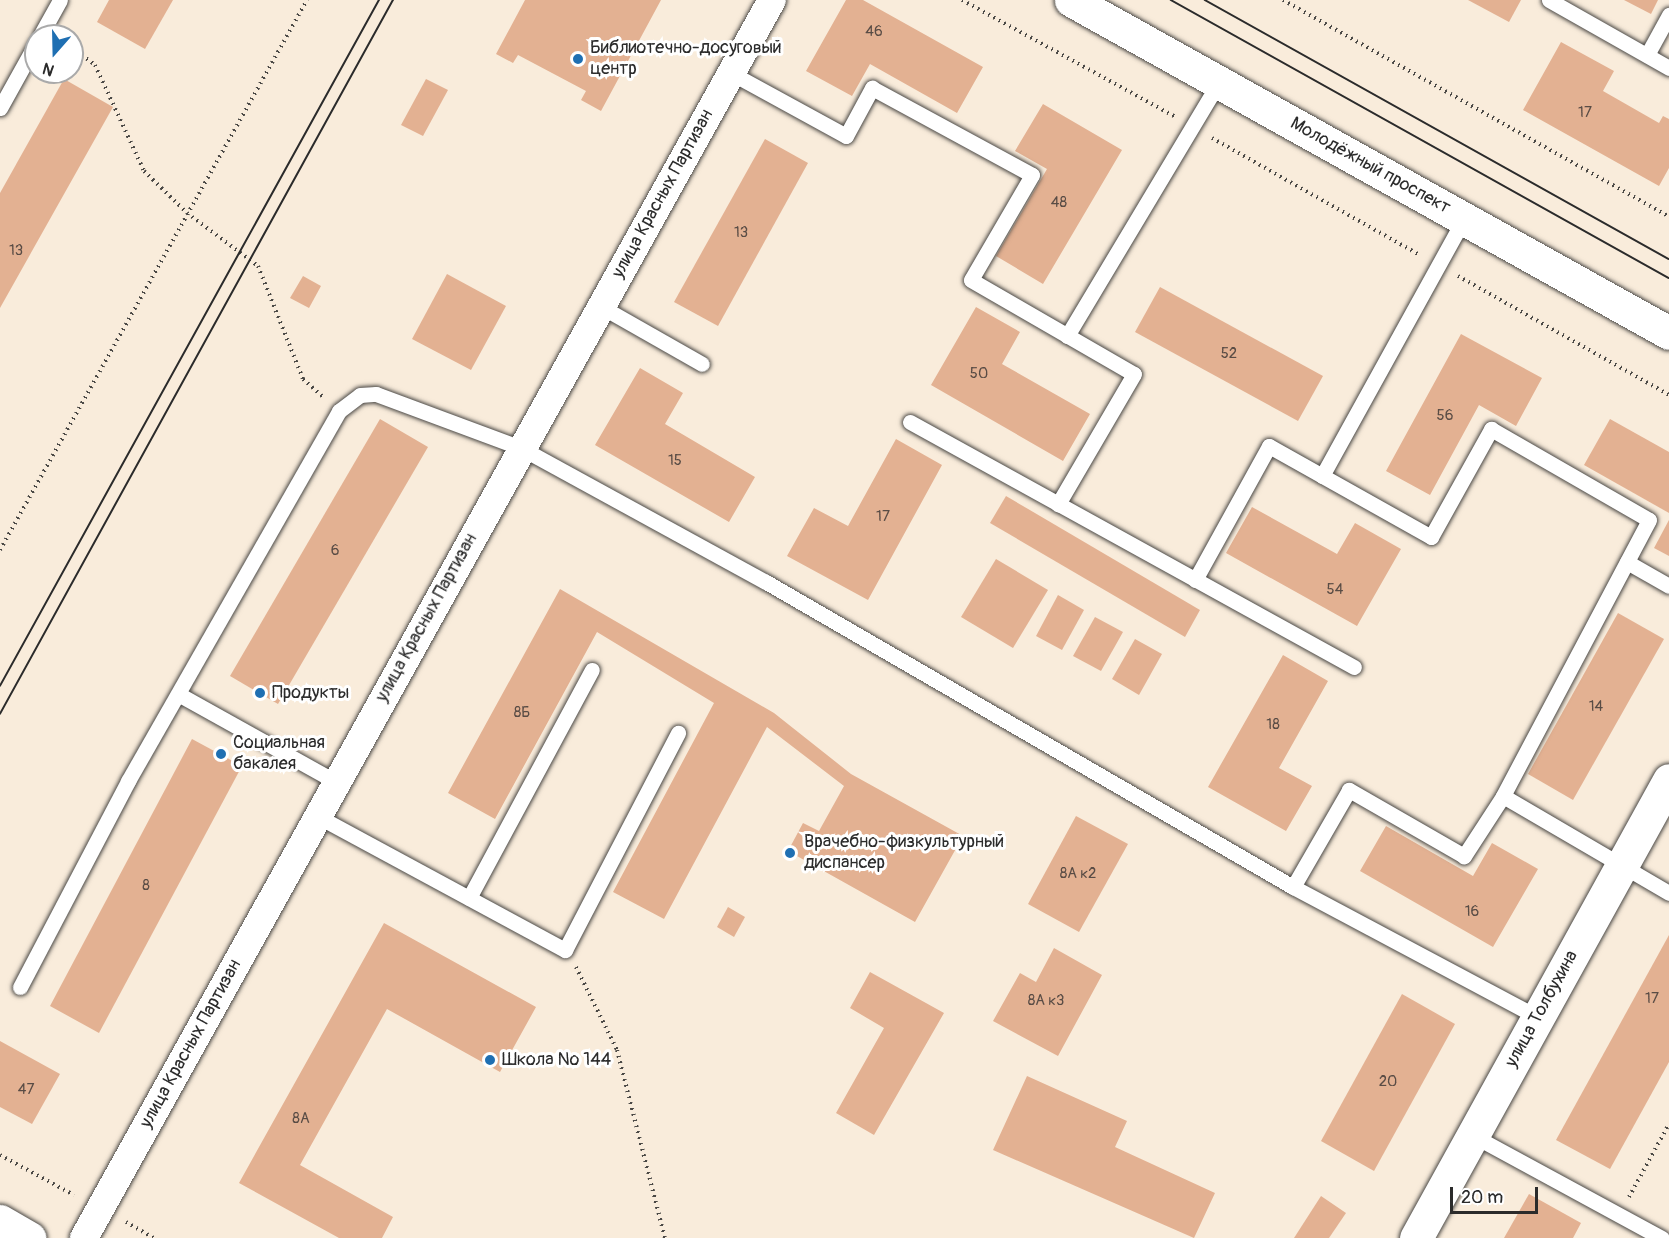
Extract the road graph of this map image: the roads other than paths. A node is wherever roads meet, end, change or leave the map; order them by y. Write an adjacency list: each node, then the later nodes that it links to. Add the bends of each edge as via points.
1 (60, 0): 6 (lane)
2 (772, 0): 10 (street, улица Красных Партизан)
3 (1071, 0): 11 (main road, Молодёжный проспект)
4 (1549, 0): 7 (lane)
5 (1669, 15): 7 (lane)
6 (47, 24)
7 (1647, 55): 9 (lane)
8 (24, 65): 12 (lane)
9 (1669, 68)
10 (731, 73): 14 (street, улица Красных Партизан); 16 (lane, via 846,136 872,88 1032,175 971,280)
11 (1219, 82): 13 (main road, Молодёжный проспект); 16 (lane)
12 (0, 108)
13 (1464, 219): 15 (main road, Молодёжный проспект); 20 (lane)
14 (600, 306): 17 (lane); 19 (street, улица Красных Партизан)
15 (1669, 333)
16 (1067, 336): 21 (lane, via 1134,374)
17 (702, 364)
18 (910, 422): 21 (lane)
19 (521, 448): 27 (lane, via 376,394 360,395 339,411); 30 (street, улица Красных Партизан); 34 (lane, via 766,582)
20 (1322, 476): 22 (lane, via 1431,537 1491,429 1649,520); 23 (lane, via 1269,446)
21 (1058, 504): 23 (lane)
22 (1627, 562): 24 (lane); 31 (lane)
23 (1195, 580): 25 (lane)
24 (1669, 586)
25 (1353, 667)
26 (592, 670): 36 (lane)
27 (180, 694): 30 (lane); 37 (lane)
28 (678, 733): 36 (lane, via 565,950)
29 (1669, 780): 33 (main road, улица Толбухина)
30 (336, 782): 32 (street, улица Красных Партизан)
31 (1503, 796): 33 (lane); 34 (lane, via 1464,856 1349,790)
32 (317, 816): 36 (lane); 42 (street, улица Красных Партизан)
33 (1622, 865): 35 (lane); 38 (main road, улица Толбухина)
34 (1293, 887): 38 (lane)
35 (1669, 893)
36 (470, 898)
37 (20, 987)
38 (1537, 1017): 39 (main road, улица Толбухина)
39 (1472, 1135): 43 (main road, улица Толбухина); 44 (lane)
40 (0, 1221): 41 (main road)
41 (29, 1238)
42 (84, 1238)
43 (1416, 1238)
44 (1662, 1238)

